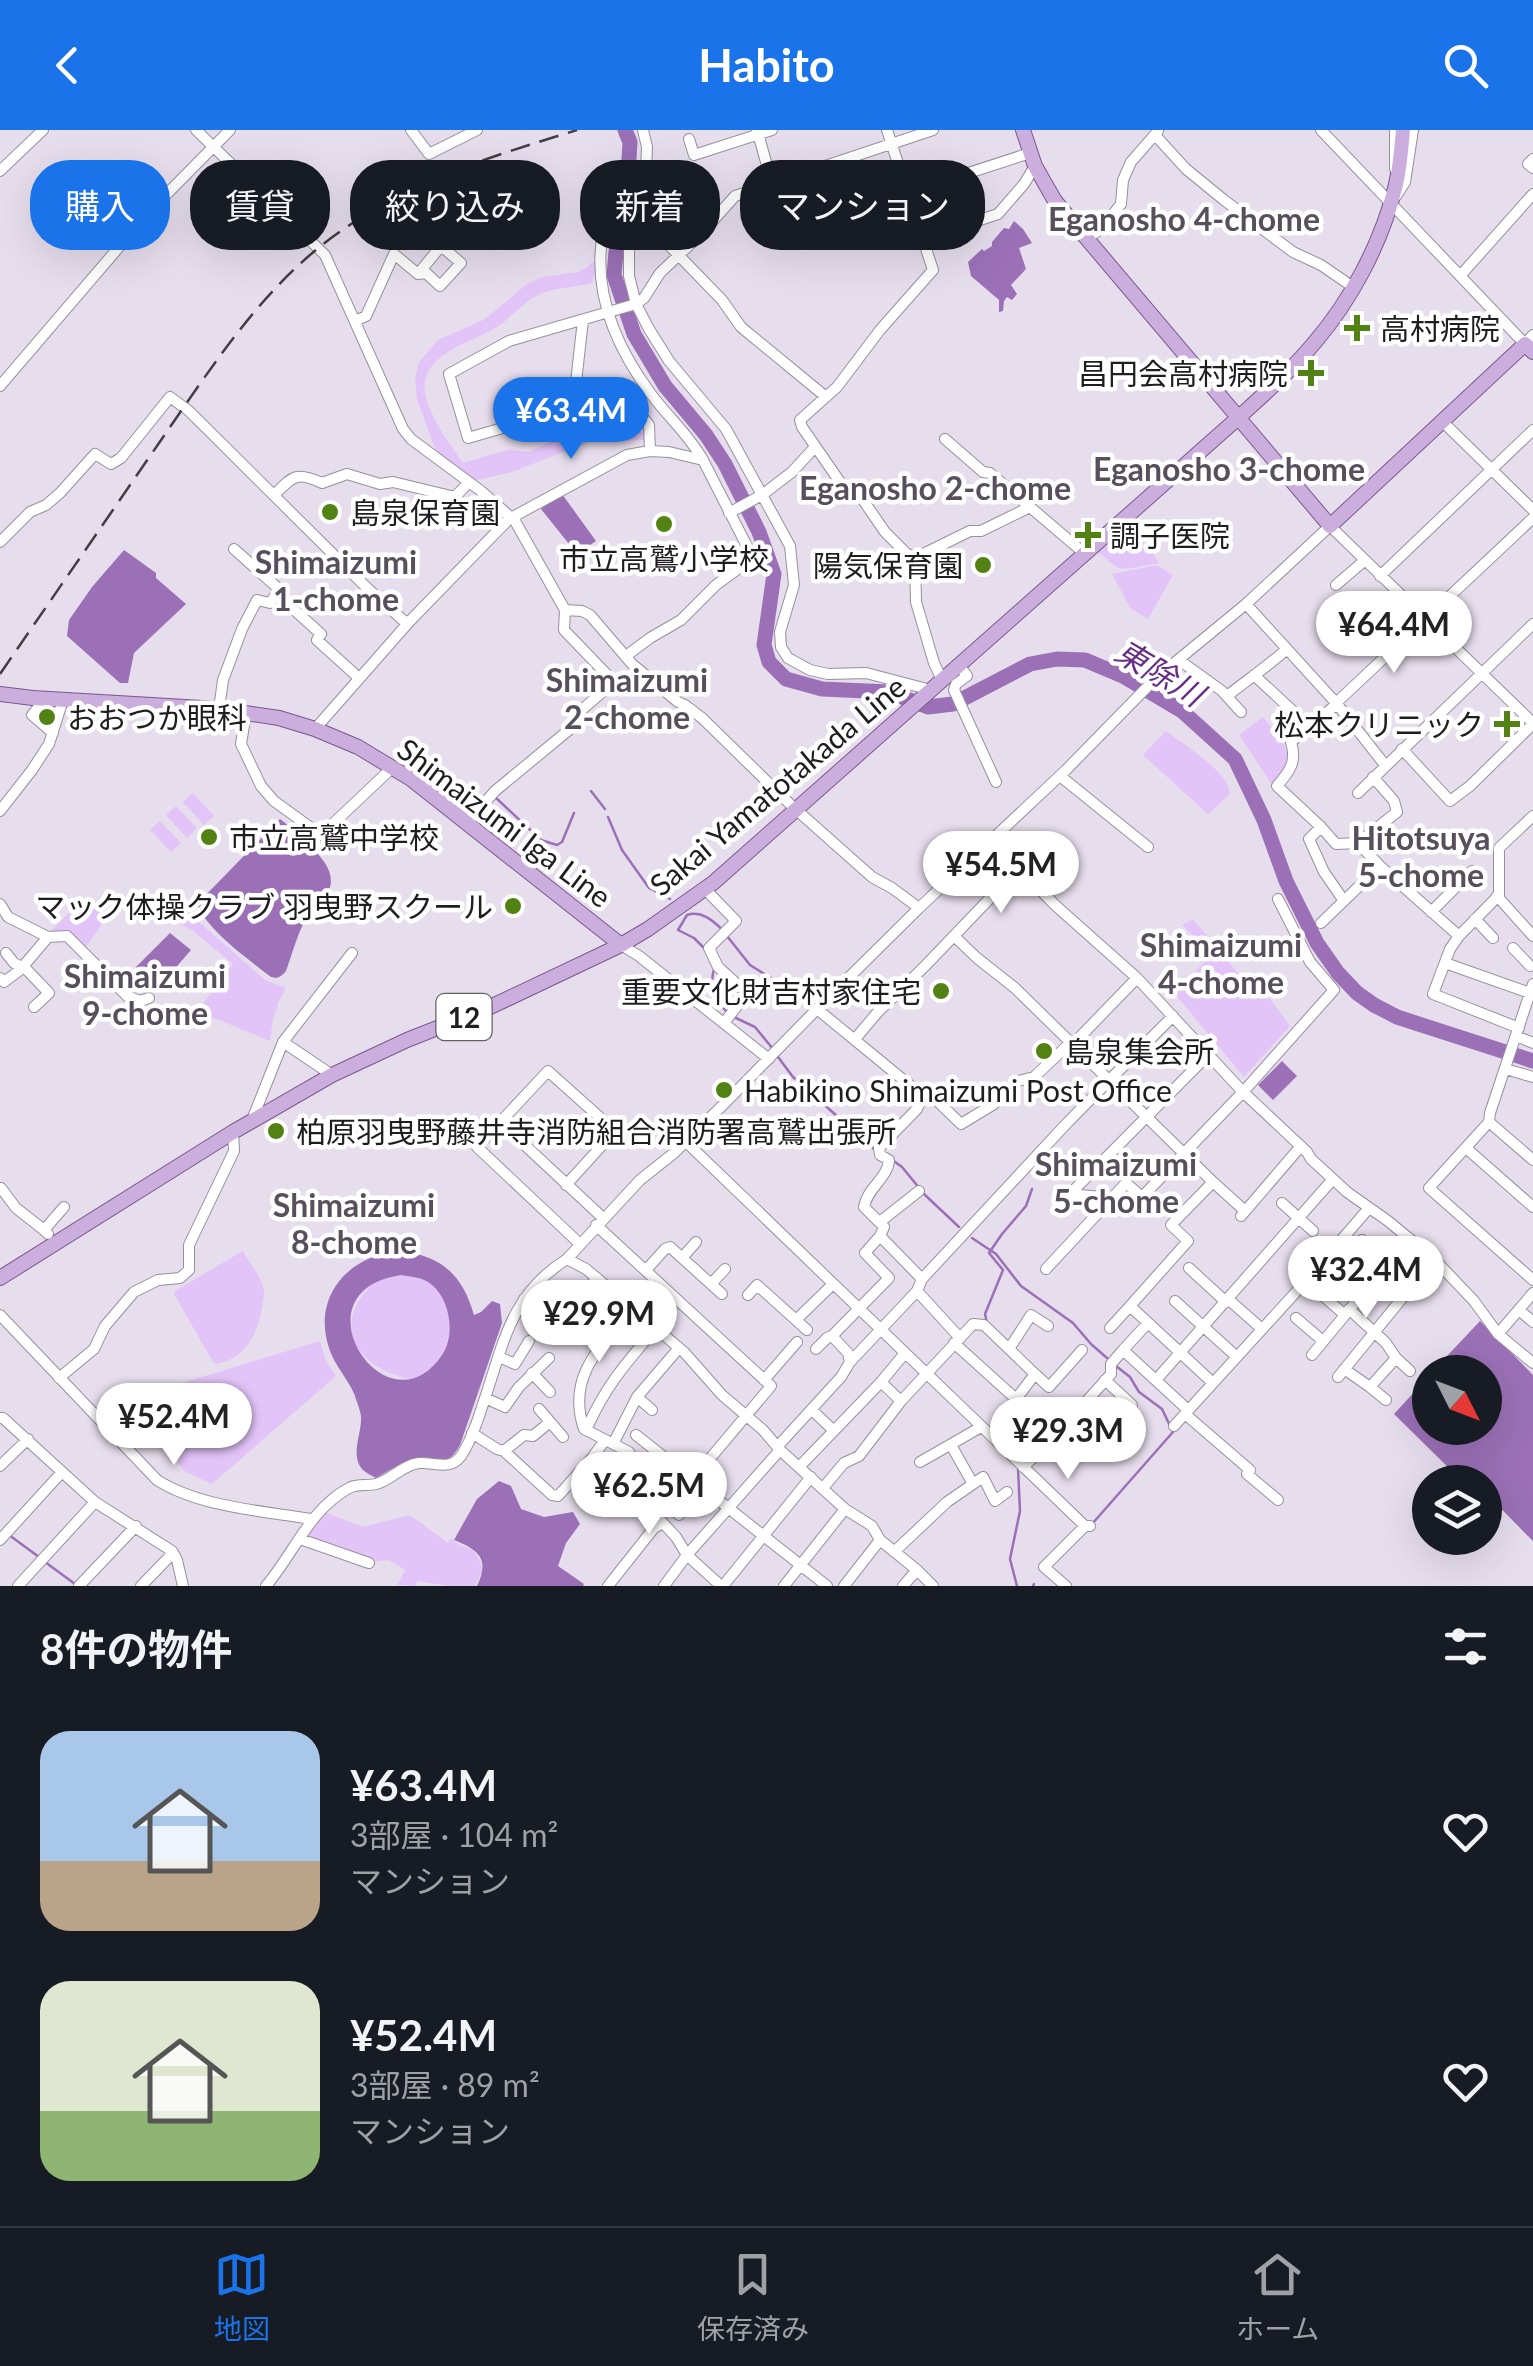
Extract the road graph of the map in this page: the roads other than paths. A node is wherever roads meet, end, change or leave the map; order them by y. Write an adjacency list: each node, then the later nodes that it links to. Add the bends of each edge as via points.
1 (43, 130): 27 (street)
2 (196, 130): 19 (street)
3 (230, 130): 19 (street)
4 (411, 130): 5 (street, via 429,154)
5 (477, 130)
6 (644, 130): 22 (street)
7 (772, 130): 15 (street)
8 (887, 130): 18 (street)
9 (933, 130): 18 (street)
10 (1023, 130): 21 (main road)
11 (1320, 130): 32 (street)
12 (1395, 130): 29 (street)
13 (1403, 130): 29 (main road, Sakai Yamatotakada Line / 12)
14 (1413, 130): 32 (street, via 1405,182)
15 (757, 132): 17 (street, via 694,155); 23 (street)
16 (1157, 132): 34 (street, via 1122,180 1122,204); 44 (street, via 1206,186 1293,252)
17 (689, 140)
18 (891, 144): 24 (street); 25 (street)
19 (214, 146): 48 (street, via 325,255); 50 (street, via 148,212)
20 (1533, 158): 26 (street)
21 (1033, 159): 28 (street); 33 (street, via 1024,184 998,214); 34 (main road, via 1055,201)
22 (646, 160)
23 (765, 160)
24 (842, 160)
25 (896, 160)
26 (1533, 168)
27 (0, 172)
28 (985, 172)
29 (1396, 187): 32 (main road, Sakai Yamatotakada Line / 12)
30 (1533, 194): 43 (street)
31 (740, 195): 41 (street)
32 (1391, 203): 43 (street); 44 (main road, Sakai Yamatotakada Line / 12)
33 (985, 218)
34 (1087, 239): 53 (main road)
35 (437, 250): 42 (street)
36 (445, 250): 42 (street, via 460,263 440,286)
37 (601, 250): 46 (street)
38 (629, 250): 45 (street)
39 (674, 250): 41 (street)
40 (926, 250): 51 (street, via 933,270)
41 (678, 254): 45 (street); 51 (street, via 741,328)
42 (418, 274): 48 (street, via 394,254 366,316)
43 (1460, 276): 49 (street)
44 (1353, 287): 53 (main road, Sakai Yamatotakada Line / 12, via 1316,342)
45 (636, 304): 46 (street); 62 (street, via 669,361 726,428)
46 (609, 315): 47 (street); 59 (street, via 643,383)
47 (583, 320): 52 (street); 52 (street, via 509,341 449,374 468,438 506,427 524,430 541,417)
48 (355, 321): 61 (street, via 403,429)
49 (1530, 343): 54 (main road)
50 (0, 386)
51 (826, 397): 57 (street, via 800,420)
52 (573, 409): 58 (street, via 637,410 649,426)
53 (1238, 418): 69 (main road); 72 (main road, Sakai Yamatotakada Line / 12)
54 (1442, 421): 60 (street); 69 (main road)
55 (1533, 430): 60 (street)
56 (945, 439): 64 (street)
57 (816, 447): 62 (street); 73 (street, via 840,482)
58 (650, 451): 59 (street); 68 (street, via 627,456)
59 (703, 460): 66 (street)
60 (1491, 470): 65 (street); 75 (street)
61 (468, 483): 63 (street, via 455,498 347,474 322,483 298,476); 68 (street)
62 (762, 495): 66 (street); 90 (street, via 790,546 794,584 780,632 788,658 828,674 866,673)
63 (274, 496): 70 (street, via 170,397 116,462 96,454); 81 (street)
64 (1028, 508): 72 (street); 73 (street)
65 (1533, 510)
66 (731, 512): 84 (street, via 753,558)
67 (1533, 518): 80 (street)
68 (510, 519): 79 (street); 81 (street)
69 (1330, 526): 74 (street); 78 (street)
70 (0, 542)
71 (234, 549): 77 (street, via 280,590)
72 (1084, 553): 90 (main road, Sakai Yamatotakada Line / 12)
73 (915, 558): 90 (street, via 916,602)
74 (1364, 561): 75 (street); 76 (street)
75 (1380, 576): 80 (street)
76 (1336, 584)
77 (276, 596): 88 (street); 96 (street, via 270,603 257,600 242,629)
78 (1246, 604): 83 (street); 85 (street)
79 (565, 610): 84 (street, via 590,615); 89 (street, via 564,630)
80 (1425, 620): 86 (street); 95 (street)
81 (409, 622): 88 (street)
82 (1533, 624): 86 (street)
83 (1287, 649): 87 (street); 95 (street)
84 (629, 660): 89 (street); 111 (street, via 702,718)
85 (1178, 660): 92 (street); 106 (street)
86 (1481, 673): 99 (street); 103 (street)
87 (1254, 675): 92 (street); 100 (street)
88 (359, 678): 101 (street)
89 (614, 682): 113 (street)
90 (938, 688): 108 (street, via 966,718); 111 (main road, Sakai Yamatotakada Line / 12)
91 (0, 694): 93 (main road, Shimaizumi Iga Line)
92 (1227, 696): 98 (street)
93 (41, 698): 94 (main road, Shimaizumi Iga Line); 102 (street, via 32,715)
94 (63, 700): 96 (main road, Shimaizumi Iga Line); 102 (street)
95 (1336, 704): 100 (street); 104 (street)
96 (219, 709): 97 (main road, Shimaizumi Iga Line)
97 (246, 712): 101 (main road, Shimaizumi Iga Line); 105 (street, via 241,744 260,786 321,835)
98 (1242, 712)
99 (1533, 724): 103 (street, via 1450,801)
100 (1310, 727): 115 (street, via 1292,742 1295,755 1277,786)
101 (315, 730): 105 (main road, Shimaizumi Iga Line)
102 (53, 733): 110 (street, via 32,770)
103 (1402, 749): 104 (street)
104 (1385, 765): 107 (street)
105 (392, 767): 113 (main road, Shimaizumi Iga Line)
106 (1060, 776): 116 (street); 118 (street)
107 (1373, 777): 109 (street); 117 (street, via 1397,812)
108 (996, 782)
109 (1358, 793)
110 (4, 795): 112 (street)
111 (796, 810): 122 (main road, Sakai Yamatotakada Line / 12); 127 (street, via 872,877)
112 (0, 811)
113 (468, 822): 136 (main road, Shimaizumi Iga Line)
114 (1530, 823): 123 (street, via 1498,848)
115 (1321, 827): 117 (street, via 1336,844); 125 (street, via 1310,840)
116 (992, 841): 120 (street); 127 (street)
117 (1358, 843): 119 (street)
118 (1148, 847)
119 (1380, 866): 125 (street); 128 (street)
120 (1018, 869): 131 (street); 144 (street)
121 (1472, 871): 128 (street)
122 (706, 889): 136 (main road, Sakai Yamatotakada Line / 12); 153 (street, via 736,922 709,948 718,967 747,993)
123 (1498, 896): 129 (street); 133 (street)
124 (1278, 900): 165 (street, via 1310,962 1334,990)
125 (1344, 901): 130 (street)
126 (0, 904): 134 (street, via 8,918)
127 (919, 908): 151 (street)
128 (1431, 912): 132 (street)
129 (1475, 919): 132 (street); 135 (street)
130 (1320, 924)
131 (954, 936): 155 (street); 157 (street)
132 (1458, 936): 141 (street)
133 (1533, 936)
134 (48, 938): 142 (street); 149 (street, via 67,936 127,996)
135 (1493, 938)
136 (621, 945): 153 (street); 162 (main road, Sakai Yamatotakada Line / 12)
137 (1513, 948): 143 (street)
138 (6, 953): 142 (street)
139 (352, 953): 156 (street)
140 (1511, 962): 143 (street)
141 (1445, 963): 148 (street); 154 (street, via 1433,994)
142 (23, 966): 145 (street); 147 (street)
143 (1532, 966)
144 (1137, 978): 152 (street); 157 (street)
145 (1, 981)
146 (59, 984): 147 (street)
147 (49, 993): 150 (street)
148 (1531, 995): 154 (street)
149 (149, 998)
150 (34, 1006)
151 (816, 1008): 155 (street); 160 (street)
152 (1173, 1016): 159 (street); 164 (street)
153 (724, 1023): 160 (street)
154 (1517, 1034): 158 (street); 161 (street)
155 (855, 1040): 166 (street)
156 (283, 1042): 162 (street); 168 (street)
157 (1072, 1044): 164 (street); 166 (street, via 961,1124 932,1096)
158 (1533, 1044)
159 (1208, 1055): 165 (street); 167 (street)
160 (770, 1059): 172 (street)
161 (1506, 1069): 163 (street); 170 (street)
162 (332, 1075): 168 (main road, Sakai Yamatotakada Line / 12)
163 (1533, 1077)
164 (1110, 1080): 167 (street); 210 (street)
165 (1243, 1092): 173 (street); 175 (street)
166 (923, 1096): 189 (street, via 878,1148 889,1168 864,1207)
167 (1147, 1117): 175 (street); 182 (street, via 1070,1194)
168 (252, 1122): 171 (main road, Sakai Yamatotakada Line / 12)
169 (500, 1122): 179 (street); 179 (street, via 548,1071 615,1131); 198 (street, via 477,1147)
170 (1489, 1122): 174 (street); 176 (street)
171 (233, 1132): 193 (main road, Sakai Yamatotakada Line / 12); 265 (street, via 234,1151 189,1246 189,1270 134,1292 104,1326 94,1349)
172 (685, 1142): 188 (street); 214 (street)
173 (1301, 1146): 177 (street); 178 (street, via 1243,1213)
174 (1466, 1148): 184 (street); 211 (street, via 1430,1188)
175 (1184, 1153): 178 (street); 182 (street, via 1142,1197 1126,1183)
176 (1533, 1160)
177 (1332, 1180): 186 (street); 187 (street)
178 (1213, 1182): 196 (street, via 1172,1225)
179 (566, 1185): 188 (street)
180 (1, 1188): 193 (street)
181 (919, 1191): 189 (street)
182 (1112, 1198): 207 (street)
183 (1282, 1203): 187 (street)
184 (1533, 1207)
185 (64, 1208): 193 (street)
186 (1369, 1208): 194 (street); 212 (street)
187 (1299, 1218): 191 (street); 222 (street)
188 (600, 1222): 198 (street); 206 (street)
189 (880, 1222): 192 (street)
190 (1200, 1228): 196 (street)
191 (1313, 1231)
192 (880, 1236): 210 (street); 224 (street, via 865,1253 889,1278)
193 (48, 1237): 208 (main road, Sakai Yamatotakada Line / 12)
194 (1409, 1238): 201 (street); 202 (street)
195 (1362, 1240): 202 (street)
196 (1188, 1241): 223 (street)
197 (696, 1242): 199 (street)
198 (580, 1244): 200 (street)
199 (682, 1258): 206 (street, via 670,1246); 213 (street)
200 (568, 1259): 209 (street); 220 (street)
201 (1434, 1259): 240 (street); 241 (street)
202 (1389, 1264): 215 (street)
203 (725, 1268): 213 (street)
204 (1189, 1268): 222 (street)
205 (1341, 1268): 215 (street)
206 (646, 1270): 266 (street)
207 (1046, 1270)
208 (0, 1278)
209 (597, 1278): 220 (street, via 555,1324); 225 (street)
210 (922, 1279): 216 (street)
211 (1533, 1280)
212 (1306, 1281): 227 (street); 237 (street)
213 (711, 1284): 217 (street)
214 (833, 1284): 224 (street); 230 (street)
215 (1366, 1290): 227 (street)
216 (917, 1291): 239 (street); 244 (street)
217 (722, 1294)
218 (1533, 1294): 226 (street)
219 (748, 1296): 230 (street, via 757,1285)
220 (524, 1299): 255 (street)
221 (1174, 1300): 234 (street)
222 (1227, 1300): 234 (street); 237 (street)
223 (1130, 1306): 232 (street); 236 (street)
224 (858, 1308): 239 (street); 242 (street)
225 (633, 1309): 235 (street); 287 (street, via 586,1367 578,1397)
226 (1519, 1310): 231 (street); 241 (street)
227 (1347, 1312): 240 (street); 245 (street)
228 (0, 1315): 265 (street)
229 (1296, 1318): 245 (street)
230 (796, 1320): 238 (street)
231 (1533, 1322)
232 (1148, 1323): 251 (street); 253 (street)
233 (1048, 1326): 249 (street, via 1031,1316)
234 (1203, 1327): 253 (street); 256 (street)
235 (656, 1328): 247 (street); 287 (street, via 607,1388)
236 (1110, 1328)
237 (1262, 1329): 256 (street)
238 (807, 1330)
239 (880, 1331): 252 (street); 259 (street)
240 (1374, 1332): 258 (street); 271 (street, via 1341,1373)
241 (1498, 1334): 260 (street)
242 (832, 1336): 248 (street); 259 (street)
243 (529, 1340): 255 (street, via 515,1364)
244 (957, 1341): 249 (street, via 973,1324 984,1325); 262 (street); 264 (street, via 1016,1399)
245 (1324, 1341): 254 (street)
246 (797, 1342): 266 (street)
247 (679, 1348): 273 (street); 282 (street)
248 (816, 1349)
249 (1009, 1349): 264 (street)
250 (1082, 1350): 264 (street, via 1049,1387)
251 (1124, 1350): 267 (street); 268 (street)
252 (905, 1353): 262 (street); 269 (street)
253 (1180, 1353): 268 (street); 270 (street)
254 (1312, 1355)
255 (498, 1357): 274 (street)
256 (1237, 1357): 270 (street)
257 (549, 1358): 263 (street)
258 (1396, 1358): 261 (street); 271 (street)
259 (850, 1362): 280 (street)
260 (1533, 1362)
261 (1410, 1371)
262 (926, 1373): 276 (street); 285 (street)
263 (532, 1374): 272 (street); 274 (street, via 505,1406)
264 (1035, 1374)
265 (59, 1378): 314 (street, via 172,1490)
266 (764, 1380): 282 (street, via 771,1386)
267 (1105, 1380): 277 (street); 277 (street, via 1132,1405 1112,1426)
268 (1156, 1380): 281 (street)
269 (882, 1382): 276 (street); 288 (street)
270 (1213, 1383): 281 (street)
271 (1370, 1388): 275 (street)
272 (550, 1392)
273 (637, 1397): 279 (street); 293 (street)
274 (485, 1398): 289 (street)
275 (1386, 1400)
276 (901, 1401): 306 (street)
277 (1084, 1404): 300 (street)
278 (540, 1410): 284 (street)
279 (652, 1410)
280 (812, 1410): 288 (street); 295 (street)
281 (1186, 1412): 286 (street); 308 (street)
282 (746, 1415): 295 (street); 303 (street)
283 (0, 1418): 292 (street)
284 (550, 1422): 291 (street); 296 (street)
285 (980, 1426): 294 (street); 300 (street)
286 (1174, 1426)
287 (586, 1430): 293 (street)
288 (834, 1431): 299 (street)
289 (472, 1433): 296 (street); 314 (street, via 454,1463 422,1462 378,1484 356,1485)
290 (636, 1435): 303 (street)
291 (562, 1437)
292 (28, 1439): 298 (street); 301 (street)
293 (609, 1442): 296 (street, via 558,1496); 304 (street, via 629,1452)
294 (951, 1445): 297 (street); 305 (street)
295 (778, 1448): 299 (street); 311 (street)
296 (504, 1450)
297 (920, 1462)
298 (0, 1466)
299 (798, 1466): 302 (street)
300 (1023, 1467): 340 (street, via 1088,1526 1044,1566)
301 (62, 1472): 309 (street); 319 (street)
302 (810, 1477): 306 (street); 317 (street)
303 (692, 1480): 311 (street)
304 (644, 1482): 313 (street); 315 (street, via 649,1508)
305 (973, 1484): 307 (street, via 983,1477 995,1502); 321 (street)
306 (823, 1488): 312 (street)
307 (1007, 1492)
308 (1278, 1500)
309 (95, 1502): 316 (street); 329 (street)
310 (687, 1505): 313 (street)
311 (729, 1508): 317 (street); 323 (street)
312 (845, 1509): 320 (street, via 872,1526); 325 (street)
313 (679, 1515): 315 (street)
314 (311, 1519): 318 (street)
315 (665, 1525): 323 (street); 327 (street, via 654,1528)
316 (136, 1526): 322 (street); 328 (street)
317 (763, 1536): 325 (street); 334 (street)
318 (300, 1539): 324 (street); 332 (street)
319 (0, 1540)
320 (880, 1540): 321 (street); 337 (street)
321 (895, 1550): 326 (street)
322 (173, 1553): 330 (street); 331 (street)
323 (687, 1555): 333 (street); 334 (street)
324 (369, 1564)
325 (800, 1565): 335 (street); 336 (street)
326 (916, 1570): 338 (street); 339 (street)
327 (601, 1584)
328 (80, 1585)
329 (18, 1586)
330 (141, 1586)
331 (184, 1586)
332 (266, 1586)
333 (664, 1586)
334 (722, 1586)
335 (784, 1586)
336 (827, 1586)
337 (844, 1586)
338 (904, 1586)
339 (933, 1586)
340 (1066, 1586)

